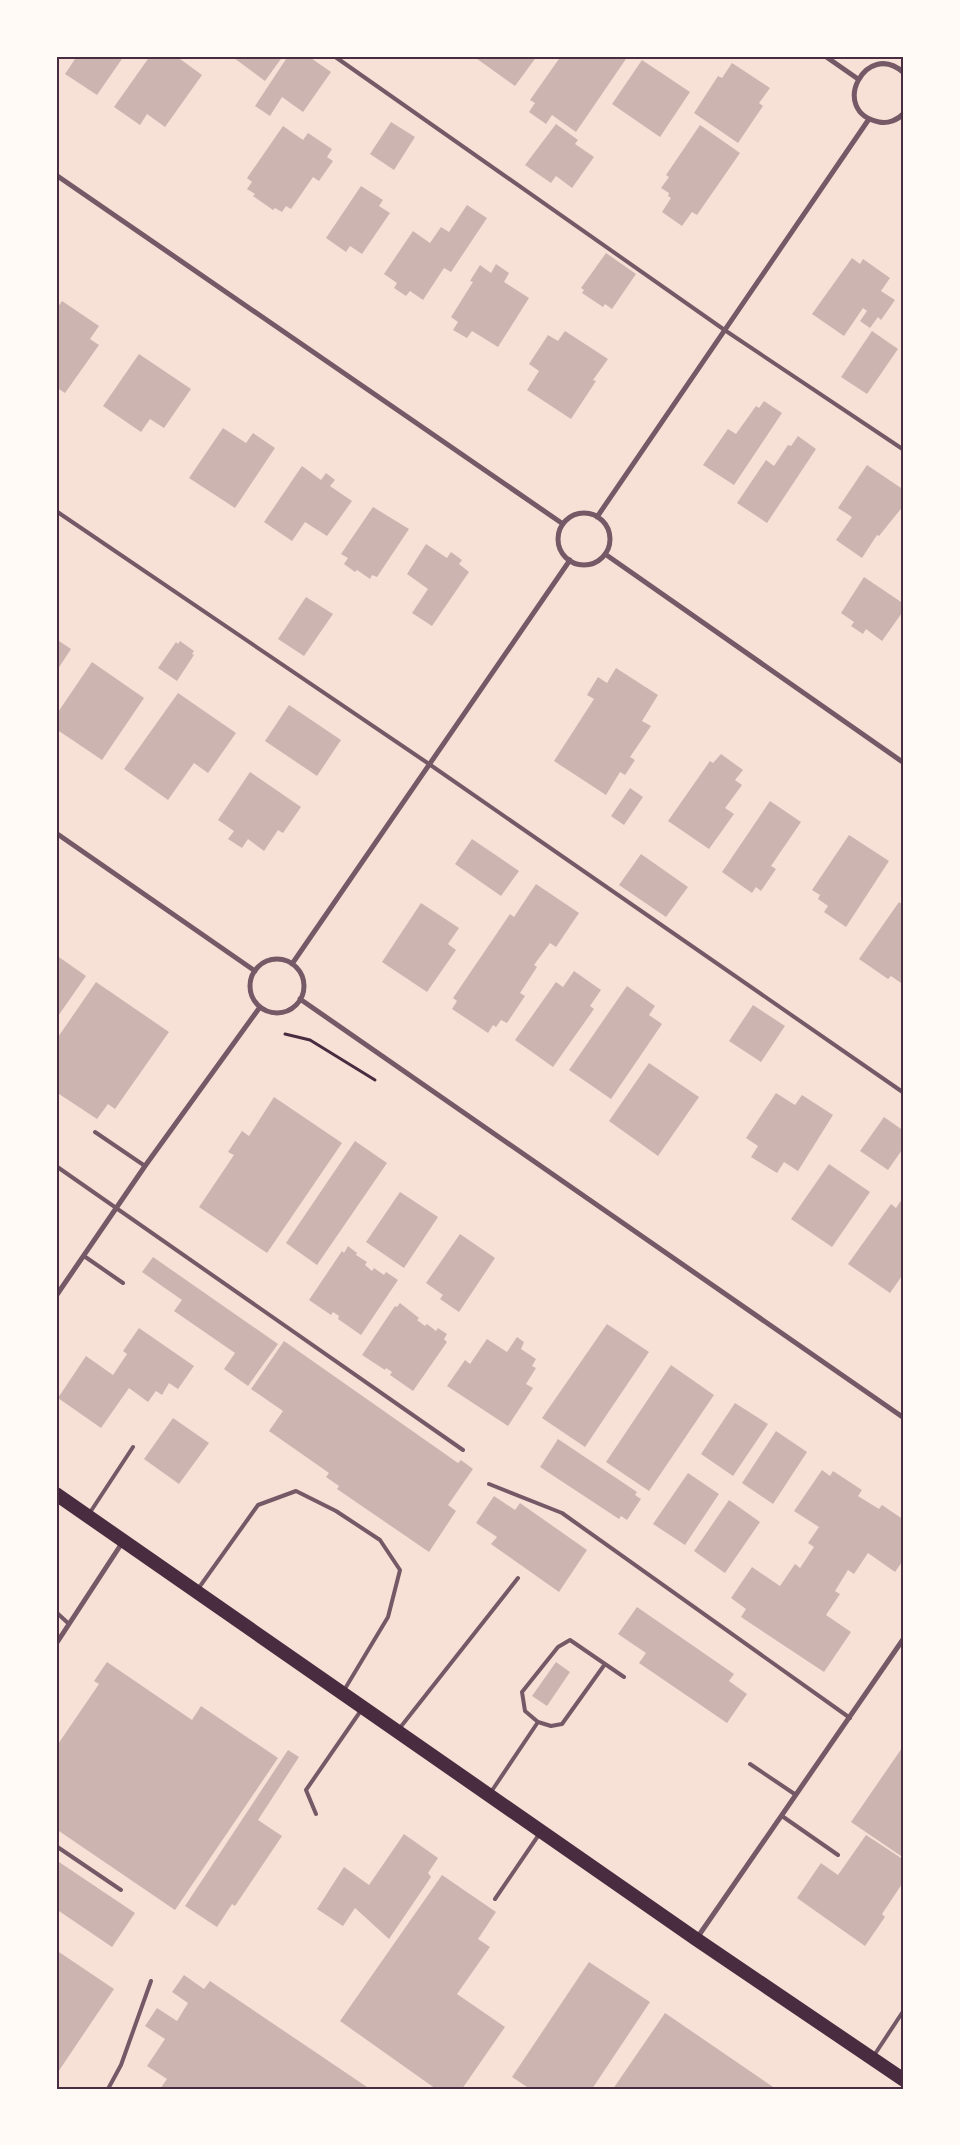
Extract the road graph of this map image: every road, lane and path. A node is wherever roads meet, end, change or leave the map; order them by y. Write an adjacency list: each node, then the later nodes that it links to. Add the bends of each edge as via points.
1 (334, 56): 8 (lane)
2 (825, 56): 4 (street)
3 (903, 71): 4 (street, via 890,66 873,66)
4 (858, 79): 6 (street, via 854,98 857,108)
5 (904, 113): 6 (street, via 882,123)
6 (869, 118): 8 (street)
7 (56, 175): 12 (street)
8 (726, 331): 9 (lane); 11 (street)
9 (904, 450)
10 (56, 511): 16 (lane)
11 (597, 517): 12 (street, via 574,515); 13 (street, via 604,523 609,538)
12 (563, 524): 14 (street, via 558,543)
13 (605, 554): 14 (street, via 591,564 582,565); 15 (street)
14 (570, 560): 16 (street)
15 (904, 763)
16 (429, 764): 18 (street); 22 (lane)
17 (56, 834): 19 (street)
18 (292, 964): 19 (street, via 275,960 266,962); 20 (street, via 303,979)
19 (255, 971): 21 (street, via 250,983 251,993)
20 (300, 999): 21 (street, via 284,1012 275,1013); 30 (street)
21 (260, 1007): 25 (street)
22 (904, 1093)
23 (95, 1132): 25 (lane)
24 (56, 1166): 26 (lane)
25 (145, 1166): 26 (street)
26 (116, 1208): 27 (street); 32 (lane)
27 (84, 1256): 28 (lane); 29 (street)
28 (123, 1283)
29 (56, 1296)
30 (904, 1418)
31 (133, 1447): 35 (lane)
32 (463, 1450)
33 (489, 1484): 47 (lane, via 562,1513)
34 (56, 1494): 35 (highway)
35 (88, 1516): 36 (highway)
36 (124, 1540): 38 (highway); 40 (street)
37 (518, 1578): 49 (lane)
38 (197, 1591): 45 (highway); 45 (lane, via 258,1505 296,1491 336,1511 380,1540 400,1570 388,1617)
39 (56, 1612): 40 (lane)
40 (69, 1624): 42 (street)
41 (904, 1638): 47 (street)
42 (56, 1644)
43 (605, 1664): 44 (lane); 48 (lane, via 562,1724 551,1726); 48 (lane, via 570,1640 558,1647 522,1692 525,1711)
44 (624, 1677)
45 (342, 1693): 46 (highway)
46 (363, 1708): 49 (highway); 53 (lane, via 306,1790)
47 (850, 1718): 52 (street)
48 (538, 1722): 51 (lane)
49 (398, 1731): 51 (highway)
50 (750, 1764): 52 (lane)
51 (489, 1794): 55 (highway)
52 (796, 1794): 54 (street)
53 (316, 1814)
54 (782, 1816): 57 (lane); 60 (street)
55 (541, 1831): 59 (lane); 60 (highway)
56 (56, 1846): 58 (lane)
57 (838, 1854)
58 (121, 1890)
59 (496, 1899)
60 (696, 1939): 63 (highway)
61 (151, 1981): 65 (lane, via 121,2065)
62 (904, 2010): 63 (lane)
63 (872, 2059): 64 (highway)
64 (904, 2080)
65 (108, 2089)

